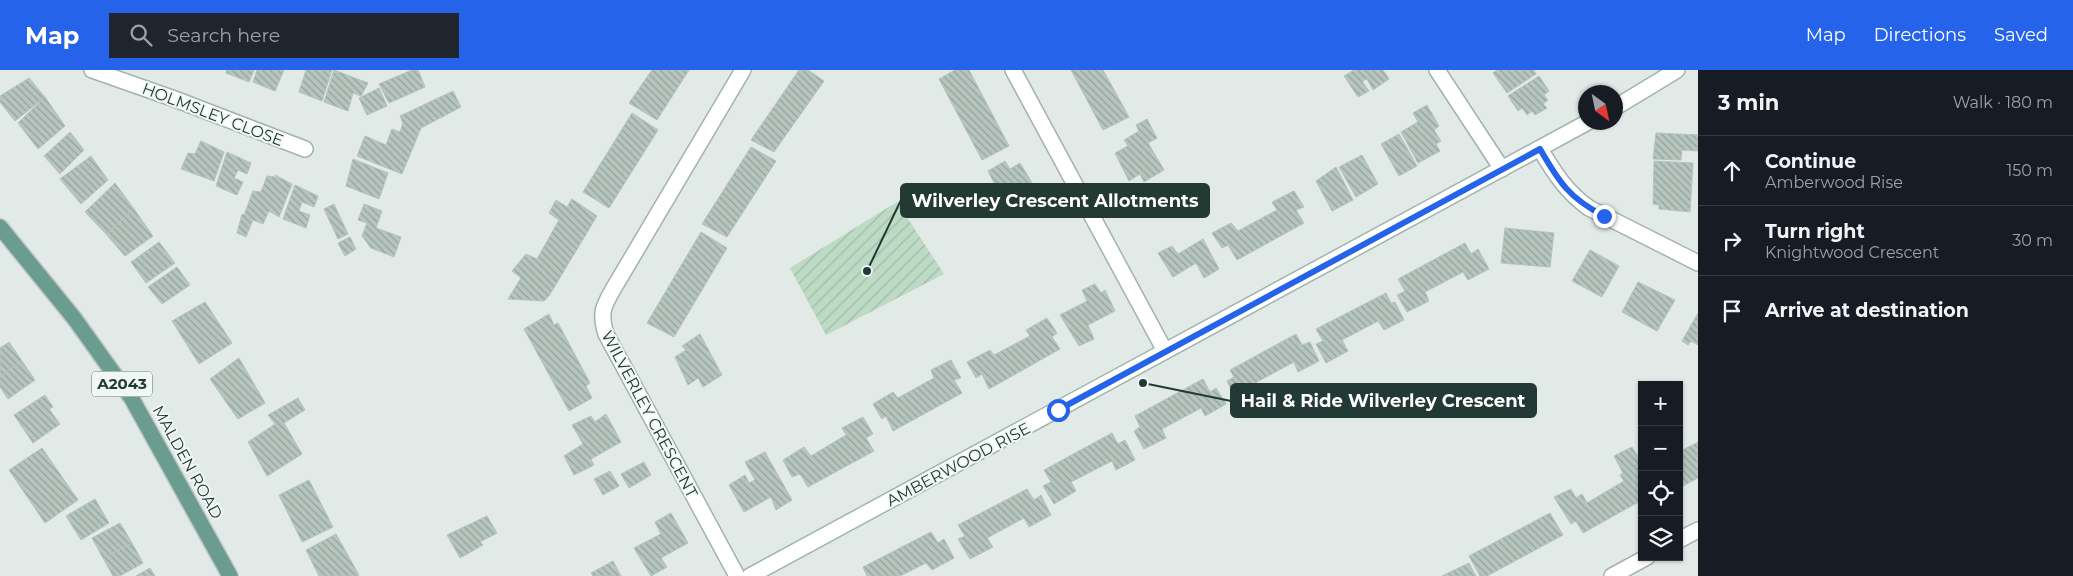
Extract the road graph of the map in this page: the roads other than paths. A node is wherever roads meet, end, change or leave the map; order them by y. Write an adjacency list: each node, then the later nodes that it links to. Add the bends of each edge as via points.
1 (92, 70): 8 (street, HOLMSLEY CLOSE)
2 (743, 70): 18 (street, WILVERLEY CRESCENT, via 603,307 602,320 606,334)
3 (1013, 70): 13 (street)
4 (1437, 70): 10 (street)
5 (1677, 70): 6 (street)
6 (1623, 104)
7 (1578, 128): 9 (street, AMBERWOOD RISE)
8 (305, 149)
9 (1540, 149): 10 (street, AMBERWOOD RISE); 12 (street, via 1574,198)
10 (1502, 169): 13 (street, AMBERWOOD RISE)
11 (0, 226): 17 (main road, MALDEN ROAD / A2043, via 79,325 132,399)
12 (1698, 263)
13 (1165, 351): 19 (street, AMBERWOOD RISE)
14 (1698, 530): 15 (street)
15 (1683, 538)
16 (1640, 561): 20 (street)
17 (230, 576)
18 (737, 576)
19 (750, 576)
20 (1612, 576)

